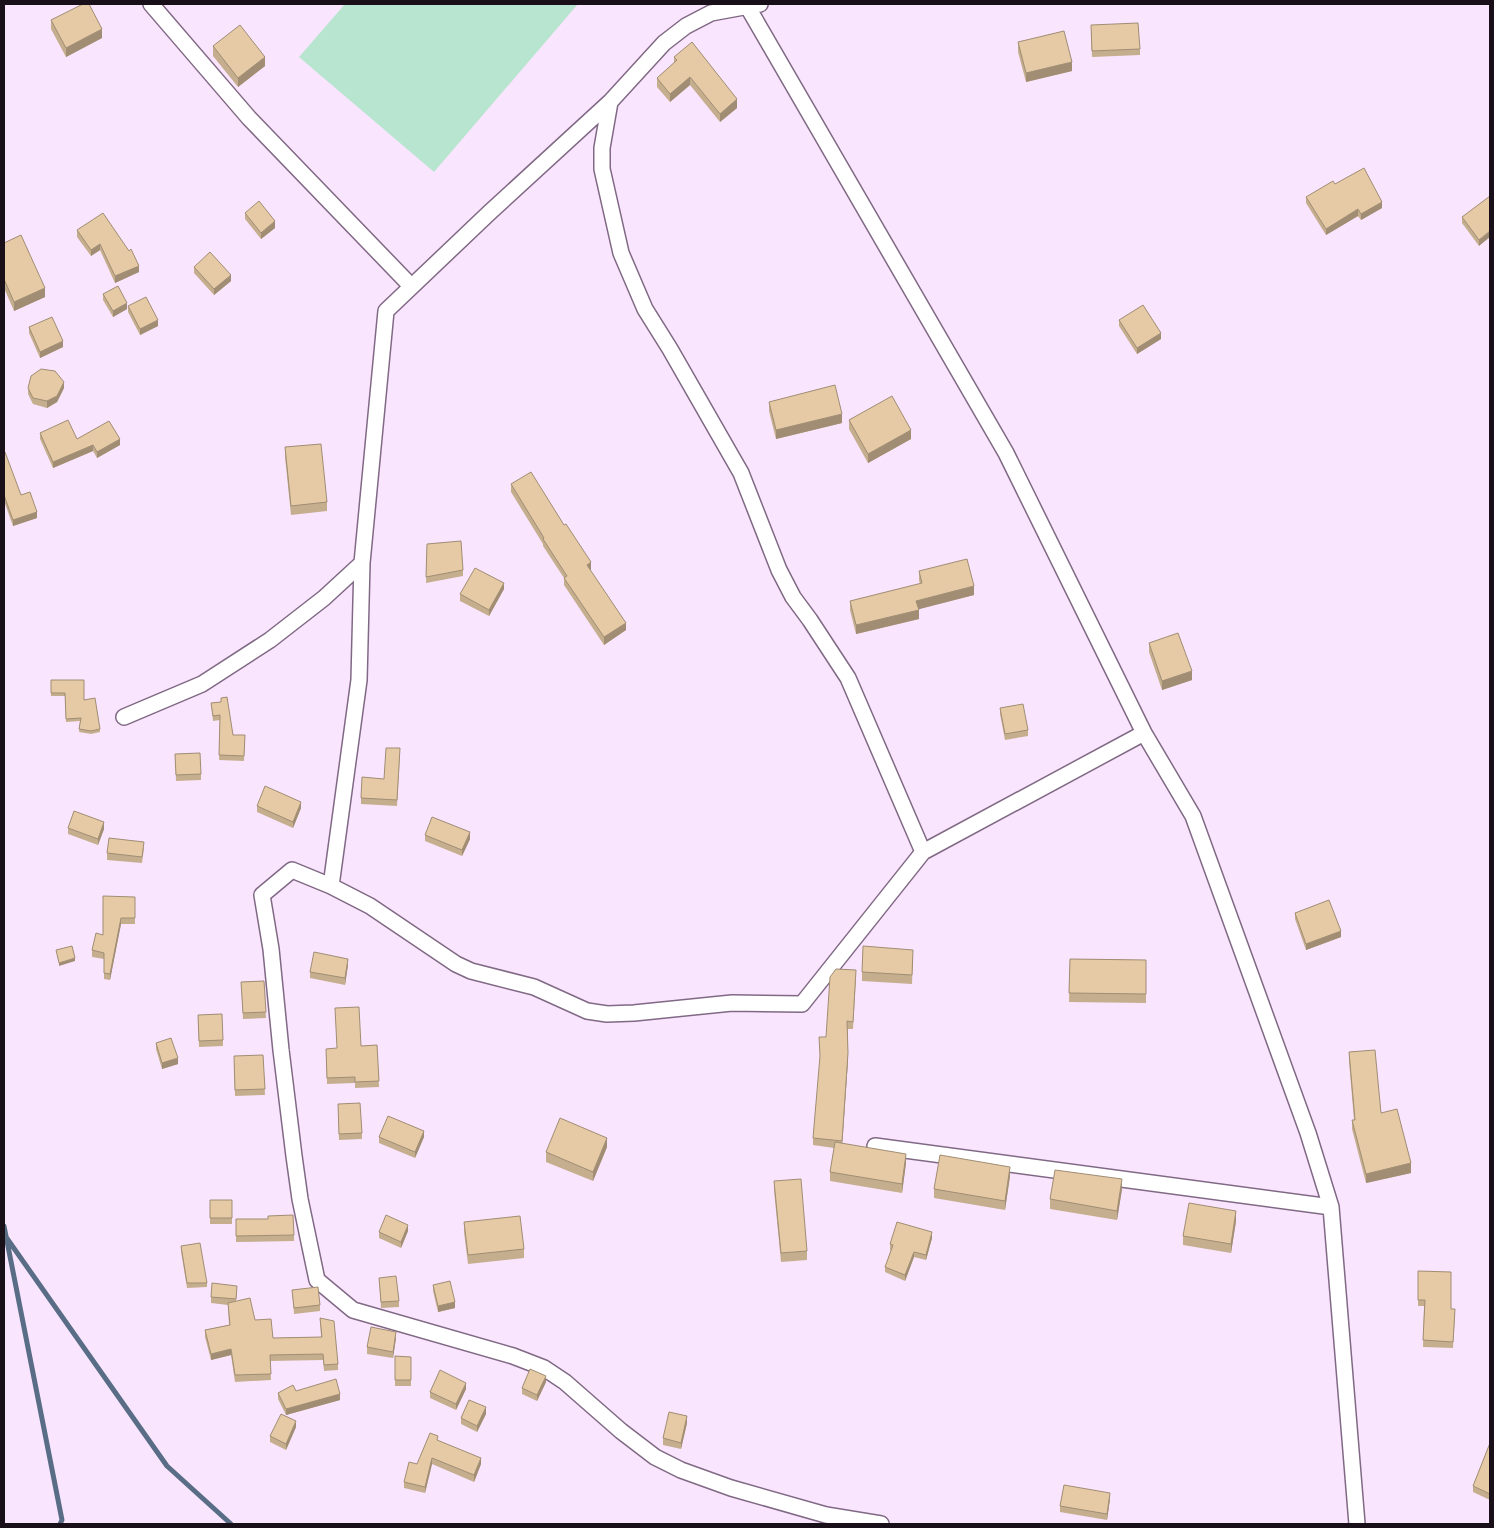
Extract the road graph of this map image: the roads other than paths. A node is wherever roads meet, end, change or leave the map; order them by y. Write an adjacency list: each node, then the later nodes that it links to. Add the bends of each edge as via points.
1 (152, 4): 4 (street, via 249,118)
2 (751, 5): 3 (street, via 711,13 686,26 664,43); 7 (street, via 1006,453)
3 (610, 102): 4 (street); 8 (street, via 602,169 622,253 645,309 741,473 793,597 848,678)
4 (411, 286): 5 (street, via 386,311)
5 (362, 563): 6 (street, via 270,640 202,684); 9 (street, via 359,680)
6 (124, 717)
7 (1144, 733): 8 (street); 11 (street, via 1193,816 1308,1133)
8 (923, 852): 9 (street, via 802,1004 732,1003 607,1014 588,1011 534,987 456,964 370,906)
9 (331, 886): 12 (street, via 292,870 262,895 299,1191 317,1280 353,1310 544,1368 655,1457 681,1470 826,1515)
10 (875, 1146): 11 (street)
11 (1331, 1207): 13 (street)
12 (881, 1524)
13 (1357, 1524)

